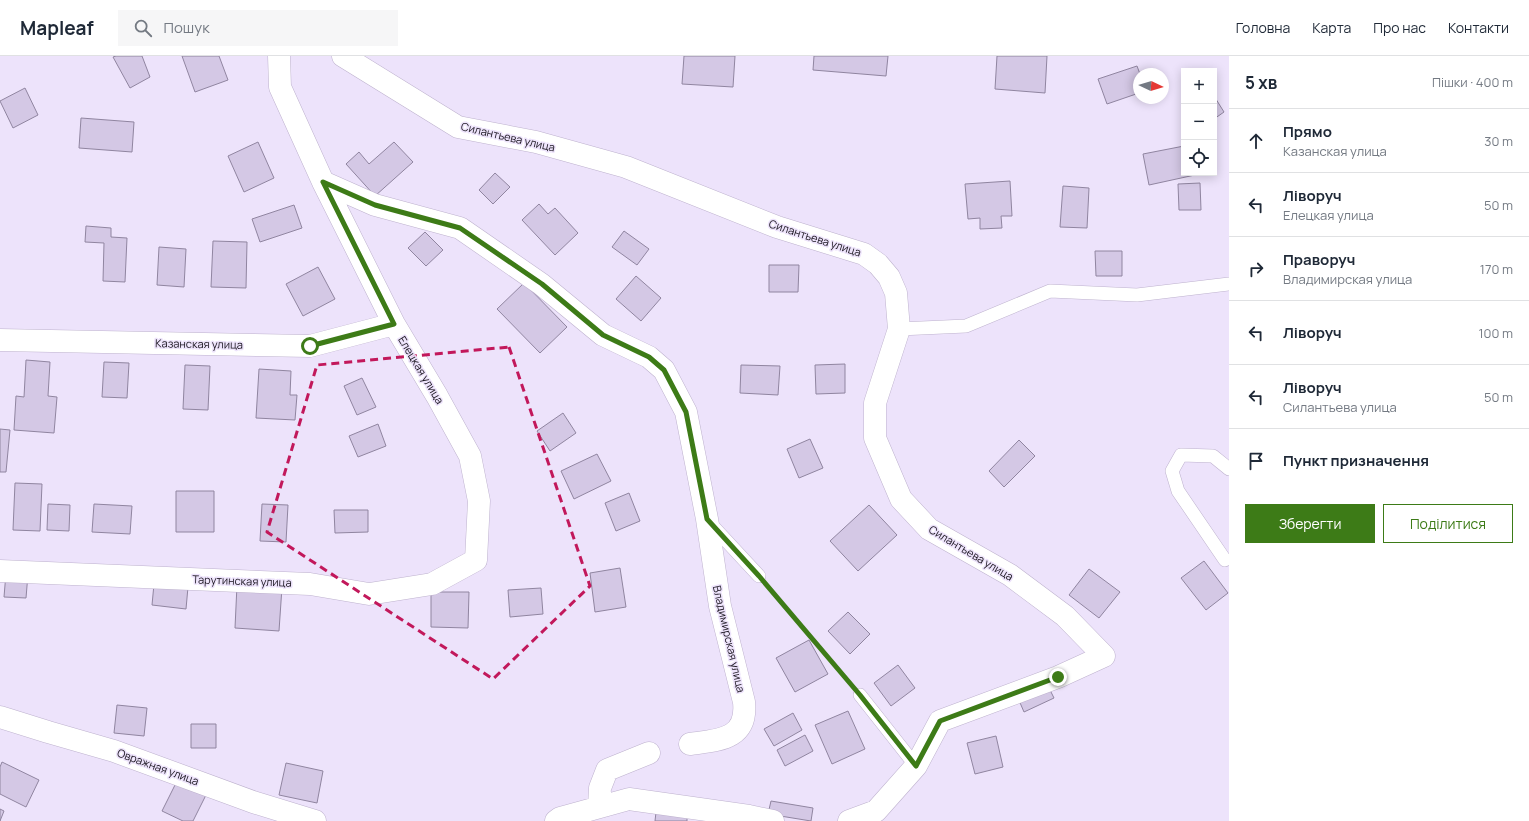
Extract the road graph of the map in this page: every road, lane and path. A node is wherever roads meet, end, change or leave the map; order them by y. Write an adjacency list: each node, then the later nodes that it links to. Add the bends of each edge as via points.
1 (280, 56): 3 (street, Елецкая улица, via 280,87)
2 (343, 56): 6 (street, Силантьева улица, via 458,127 536,142 626,167 777,227 864,254 878,264 889,277 896,293)
3 (323, 182): 5 (street, Елецкая улица); 9 (street, Владимирская улица, via 375,205 460,228 542,284 603,335 649,357 664,370 686,412)
4 (1229, 284): 6 (lane, via 1137,295 1050,291 966,326)
5 (394, 324): 7 (street, Казанская улица, via 310,346); 10 (street, Елецкая улица, via 438,396 470,456 479,501)
6 (899, 329): 18 (street, Силантьева улица, via 875,403 875,438 901,499 929,529 1010,575 1065,616 1104,656 1058,677 940,721)
7 (0, 340)
8 (1229, 469): 11 (lane, via 1213,456 1181,455 1172,471 1178,491)
9 (707, 519): 13 (lane); 16 (street, Владимирская улица, via 720,606 745,712 743,722 730,736)
10 (476, 560): 12 (street, Тарутинская улица, via 432,584 369,594 310,584)
11 (1225, 560)
12 (0, 571)
13 (759, 576): 14 (path)
14 (860, 695): 18 (lane)
15 (0, 717): 20 (street, Овражная улица, via 114,751 253,802)
16 (690, 744)
17 (649, 752): 19 (street, via 607,770 600,788)
18 (916, 766): 23 (street, Силантьева улица, via 876,811)
19 (599, 807): 21 (street); 22 (street, via 629,798)
20 (315, 821)
21 (556, 821)
22 (773, 821)
23 (849, 821)

